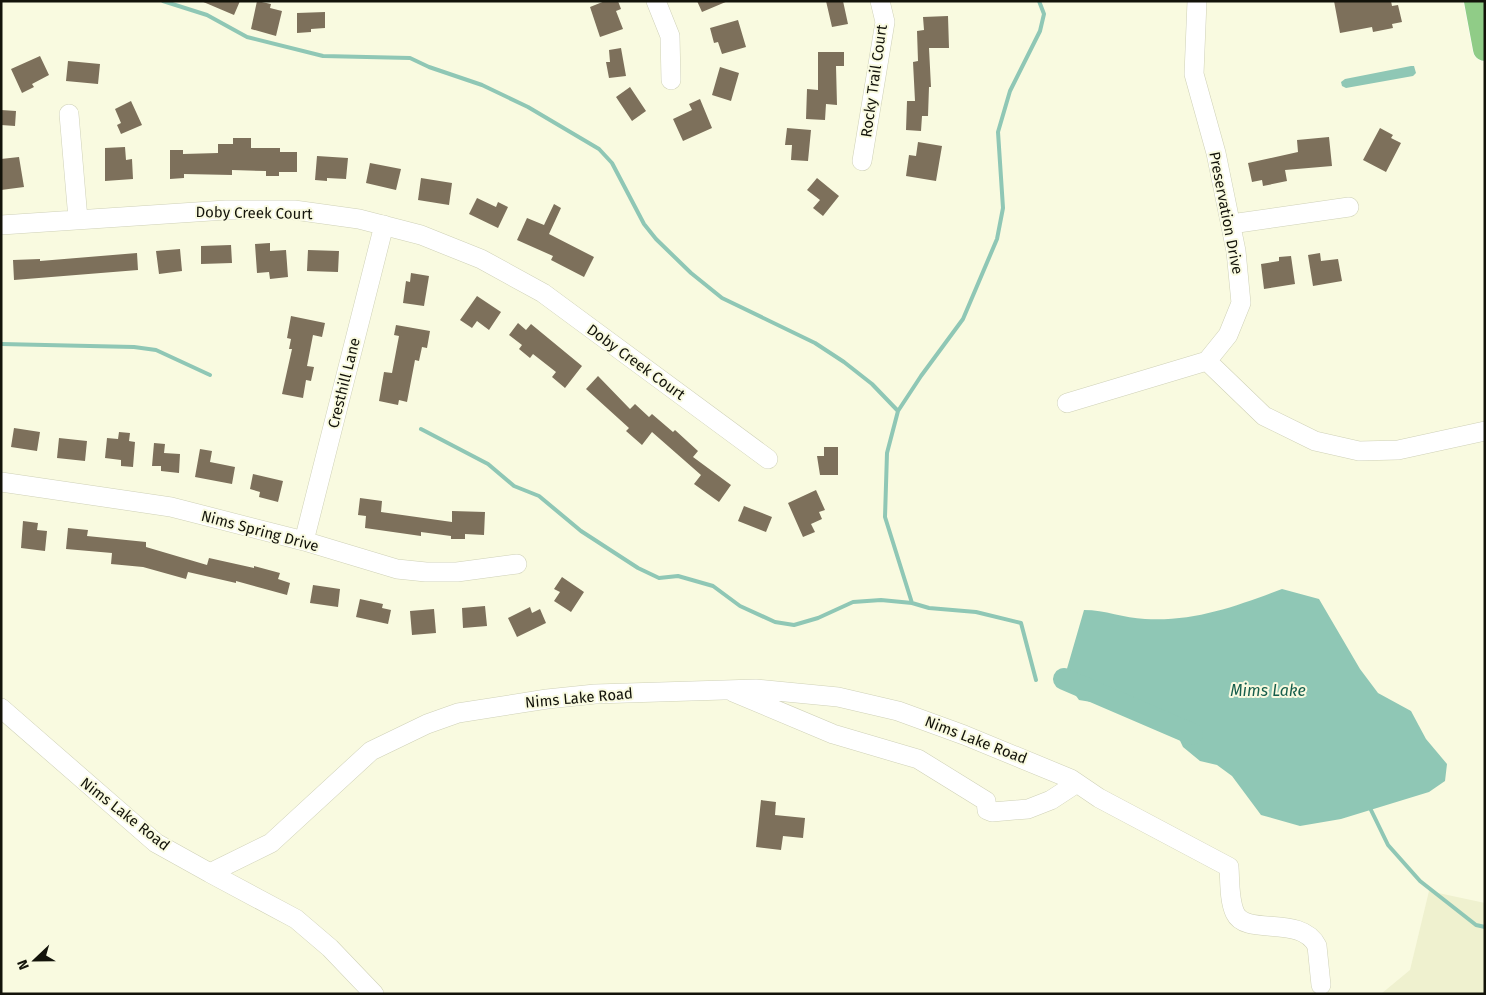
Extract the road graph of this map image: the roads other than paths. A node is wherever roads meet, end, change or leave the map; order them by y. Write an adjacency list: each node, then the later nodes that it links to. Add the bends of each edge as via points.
1 (656, 1): 6 (street, via 670,36)
2 (880, 1): 8 (street, Rocky Trail Court, via 884,22)
3 (1197, 1): 12 (street, Preservation Drive, via 1194,74)
4 (1476, 1): 5 (main road)
5 (1485, 49)
6 (672, 80)
7 (69, 114): 10 (street)
8 (862, 162)
9 (1349, 207): 12 (street)
10 (78, 219): 11 (street, Doby Creek Court); 13 (street, Doby Creek Court, via 226,210 294,210)
11 (1, 224)
12 (1231, 224): 14 (street, Preservation Drive, via 1241,303 1228,335)
13 (384, 225): 17 (street, Doby Creek Court, via 421,235 481,259 543,293); 19 (street, Cresthill Lane)
14 (1207, 361): 15 (street); 16 (street, via 1264,416 1315,442 1359,451 1398,450)
15 (1067, 403)
16 (1485, 431)
17 (768, 459)
18 (1, 482): 19 (street, Nims Spring Drive, via 171,507)
19 (304, 541): 20 (street, Nims Spring Drive, via 397,569 457,572)
20 (517, 564)
21 (729, 690): 23 (street, Nims Lake Road, via 756,689 838,697 898,711 1011,753); 23 (street, via 833,734 918,759 977,793 986,801 987,810 992,812 1028,809 1051,800); 24 (street, Nims Lake Road, via 547,699 458,713 371,751 271,843)
22 (1, 708): 24 (street, Nims Lake Road, via 156,843)
23 (1077, 782): 25 (street, Nims Lake Road, via 1099,798 1229,867 1232,903 1238,918 1250,925 1278,925 1294,929 1314,941)
24 (210, 873): 26 (street, via 296,919 330,948)
25 (1320, 985)
26 (374, 994)

